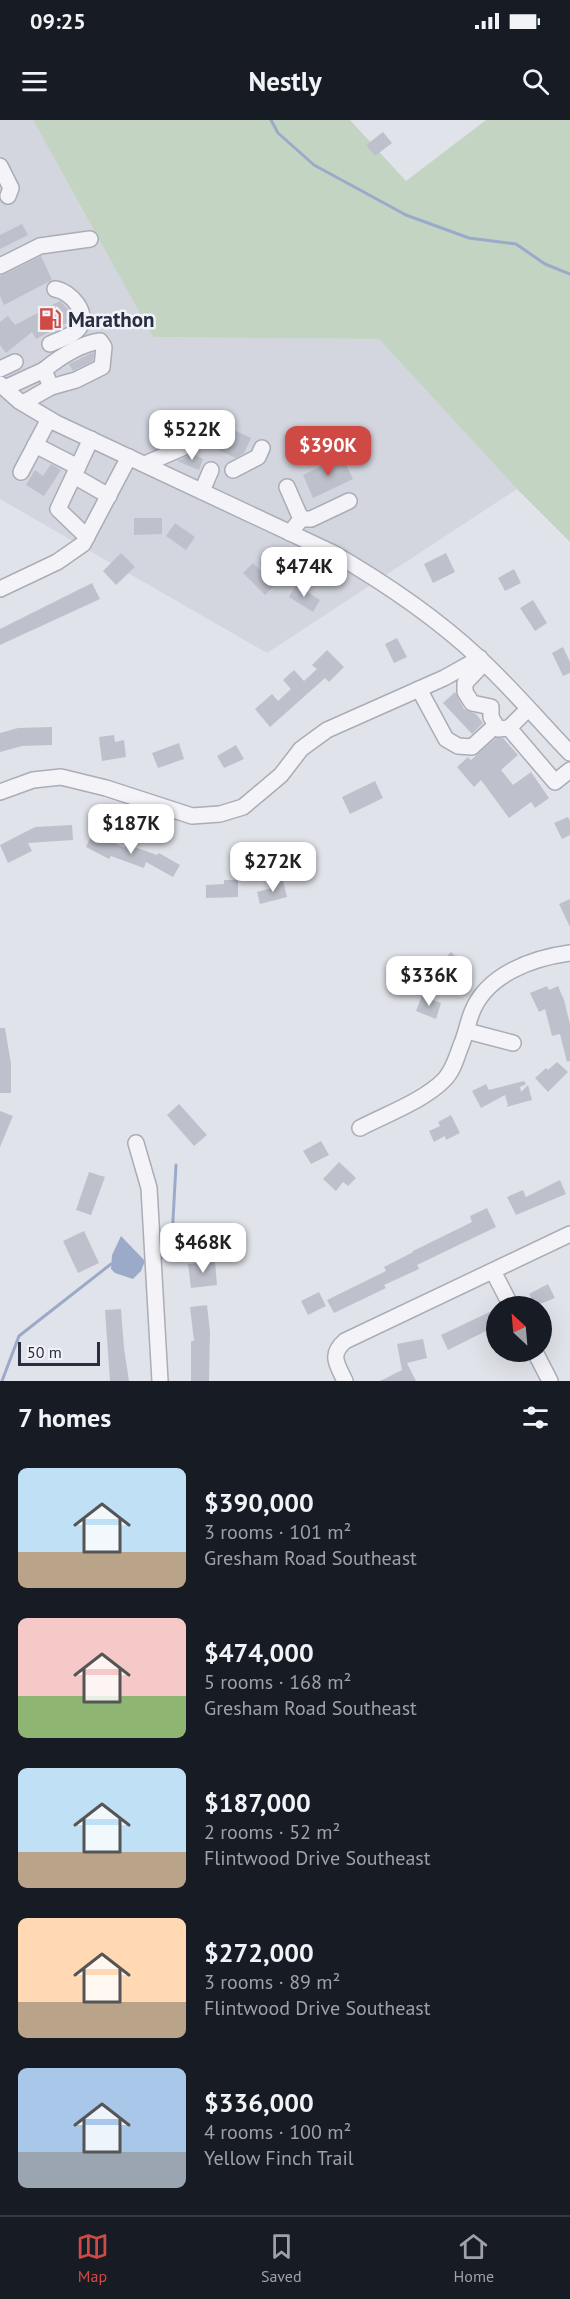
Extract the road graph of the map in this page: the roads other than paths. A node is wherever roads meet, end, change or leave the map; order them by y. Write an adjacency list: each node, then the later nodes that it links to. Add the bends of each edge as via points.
1 (0, 166): 2 (street, via 11,188)
2 (8, 196)
3 (90, 239): 4 (street, via 40,246)
4 (0, 266)
5 (56, 289): 6 (street, via 73,298 82,322 77,331)
6 (50, 344)
7 (15, 362): 8 (street)
8 (0, 369)
9 (44, 370): 10 (street); 11 (street); 11 (street, via 63,355 92,342 100,341 104,347 102,368)
10 (3, 386): 12 (street)
11 (51, 387): 12 (street)
12 (23, 403): 13 (street)
13 (49, 419): 14 (street); 15 (street)
14 (91, 439): 18 (street); 23 (street)
15 (35, 445): 22 (street); 23 (street)
16 (189, 446): 19 (street)
17 (262, 448): 21 (street, via 258,457)
18 (129, 457): 19 (street); 26 (street)
19 (145, 464): 25 (street)
20 (211, 470): 25 (street)
21 (233, 470)
22 (21, 472)
23 (76, 472): 26 (street); 30 (street, via 58,509)
24 (287, 487): 28 (street)
25 (202, 491): 29 (street)
26 (110, 496): 30 (street)
27 (349, 501): 28 (street, via 310,519)
28 (301, 519): 29 (street)
29 (290, 533): 32 (street, via 376,578 417,606)
30 (87, 537): 31 (street, via 57,562)
31 (0, 590)
32 (482, 661): 33 (street); 34 (street); 35 (street, via 465,683 465,692 472,703)
33 (418, 689): 37 (street, via 446,739 458,746 472,747); 40 (street, via 327,730 301,749 281,776 243,807 220,814 192,816 62,777 33,780)
34 (517, 698): 35 (street, via 510,704); 36 (street)
35 (491, 707): 37 (street, via 490,717)
36 (528, 709): 37 (street); 38 (street)
37 (502, 727): 39 (street, via 555,782)
38 (570, 753)
39 (570, 770)
40 (0, 792)
41 (570, 953): 42 (street, via 533,961 486,988 472,1011)
42 (467, 1031): 43 (street); 44 (street, via 446,1079 425,1095)
43 (513, 1043)
44 (360, 1128)
45 (135, 1143): 50 (street, via 149,1188)
46 (570, 1234): 47 (street)
47 (493, 1270): 48 (street); 51 (street, via 337,1347 335,1360)
48 (507, 1296)
49 (540, 1362): 52 (street)
50 (160, 1381)
51 (345, 1381)
52 (550, 1381)

